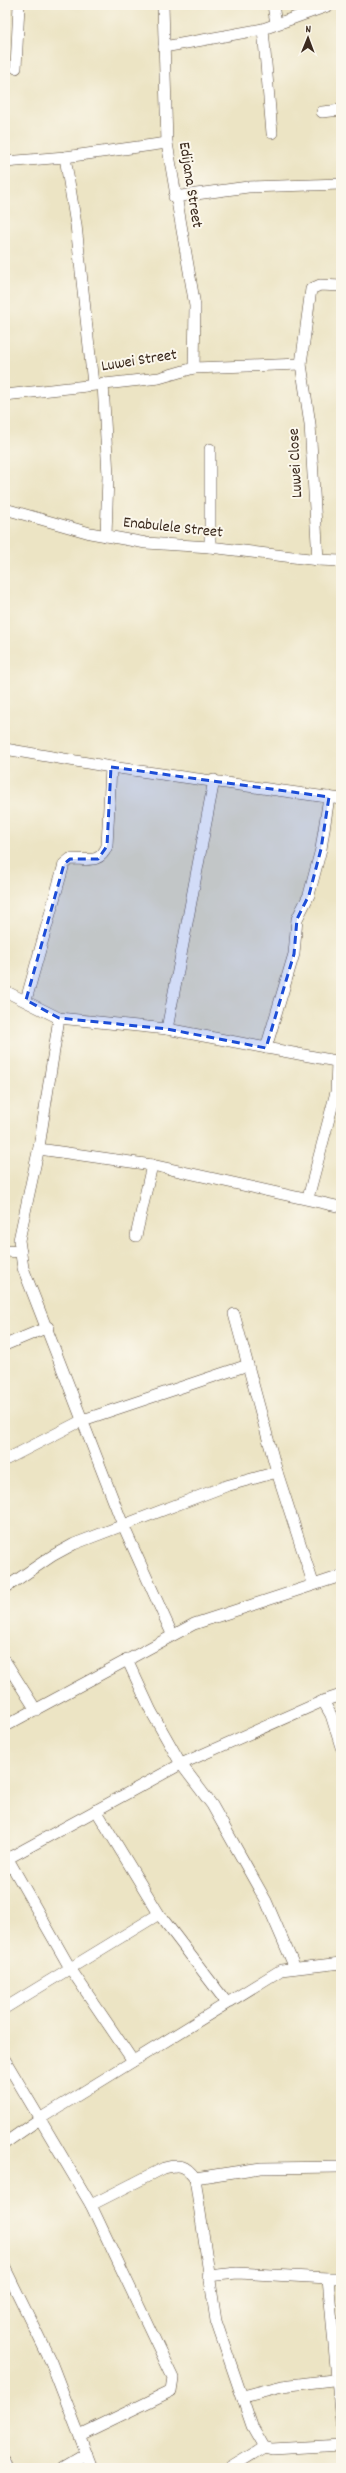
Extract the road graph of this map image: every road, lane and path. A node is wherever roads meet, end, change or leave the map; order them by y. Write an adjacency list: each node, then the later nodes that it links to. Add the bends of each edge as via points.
1 (19, 5): 8 (street)
2 (163, 5): 7 (street, Edijana Street)
3 (273, 5): 5 (street)
4 (330, 5): 5 (street)
5 (276, 24): 6 (street)
6 (263, 29): 7 (street); 11 (street)
7 (164, 47): 12 (street, Edijana Street)
8 (16, 68)
9 (341, 110): 10 (street)
10 (322, 112)
11 (272, 133)
12 (166, 143): 13 (street); 16 (street, Edijana Street)
13 (65, 157): 14 (street); 20 (street)
14 (5, 162)
15 (341, 184): 16 (street, via 248,187)
16 (174, 197): 19 (street, Edijana Street, via 195,306)
17 (341, 286): 18 (street, Luwei Close, via 320,285 311,289)
18 (301, 364): 19 (street, Luwei Street); 26 (street, Luwei Close, via 310,424)
19 (194, 368): 20 (street, Luwei Street, via 159,378)
20 (98, 384): 21 (street, Luwei Street); 24 (street, via 108,476)
21 (5, 395)
22 (210, 449): 25 (street)
23 (5, 509): 24 (street, Enabulele Street)
24 (106, 536): 25 (street, Enabulele Street, via 146,544)
25 (210, 547): 26 (street, Enabulele Street)
26 (318, 560): 27 (street, Enabulele Street)
27 (341, 561)
28 (5, 749): 29 (street)
29 (111, 767): 30 (street); 34 (street, via 107,846 104,855 98,859 70,859 64,864)
30 (214, 780): 31 (street); 36 (street)
31 (329, 797): 32 (street); 37 (street, via 321,850 309,895 297,919 294,954)
32 (341, 799)
33 (5, 992): 34 (street)
34 (26, 1000): 35 (street)
35 (59, 1018): 36 (street); 39 (street)
36 (167, 1029): 37 (street)
37 (266, 1048): 38 (street)
38 (339, 1061): 41 (street, via 336,1092)
39 (39, 1149): 40 (street); 45 (street, via 19,1240)
40 (152, 1165): 41 (street); 43 (street)
41 (308, 1198): 42 (street)
42 (341, 1207)
43 (136, 1236)
44 (5, 1251): 45 (street)
45 (21, 1252): 47 (street, via 23,1268)
46 (234, 1314): 49 (street)
47 (48, 1328): 48 (street); 50 (street)
48 (5, 1345)
49 (248, 1365): 50 (street); 52 (street)
50 (83, 1420): 51 (street); 53 (street)
51 (5, 1460)
52 (277, 1472): 53 (street, via 226,1486); 55 (street)
53 (124, 1526): 56 (street, via 64,1549); 57 (street)
54 (341, 1576): 55 (street)
55 (314, 1583): 57 (street)
56 (5, 1588)
57 (172, 1634): 58 (street)
58 (127, 1659): 62 (street); 65 (street, via 151,1711)
59 (5, 1661): 62 (street)
60 (341, 1695): 61 (street)
61 (324, 1701): 64 (street); 65 (street)
62 (36, 1710): 63 (street)
63 (5, 1726)
64 (341, 1748)
65 (181, 1764): 66 (street); 71 (street, via 212,1805 266,1901)
66 (96, 1810): 67 (street); 68 (street)
67 (7, 1859): 70 (street)
68 (159, 1914): 70 (street); 72 (street)
69 (341, 1963): 71 (street)
70 (70, 1968): 73 (street); 75 (street)
71 (295, 1968): 72 (street, via 281,1970)
72 (227, 2003): 75 (street)
73 (5, 2008)
74 (5, 2060): 76 (street)
75 (133, 2062): 76 (street)
76 (41, 2118): 77 (street); 80 (street)
77 (5, 2143)
78 (341, 2166): 79 (street, via 261,2168)
79 (195, 2178): 80 (street, via 188,2168 177,2164); 82 (street)
80 (91, 2205): 88 (street, via 169,2368 173,2385 171,2391)
81 (5, 2268): 88 (street, via 51,2362)
82 (208, 2276): 83 (street, via 237,2273); 86 (street, via 216,2321)
83 (328, 2278): 84 (street); 85 (street)
84 (341, 2278)
85 (339, 2379): 86 (street, via 282,2386); 87 (street)
86 (243, 2396): 90 (street, via 252,2426)
87 (341, 2423)
88 (80, 2436): 91 (street)
89 (341, 2445): 90 (street, via 272,2449)
90 (264, 2447): 96 (street)
91 (87, 2454): 94 (street); 95 (street)
92 (5, 2461): 93 (street)
93 (8, 2468)
94 (63, 2468)
95 (92, 2468)
96 (230, 2468)

